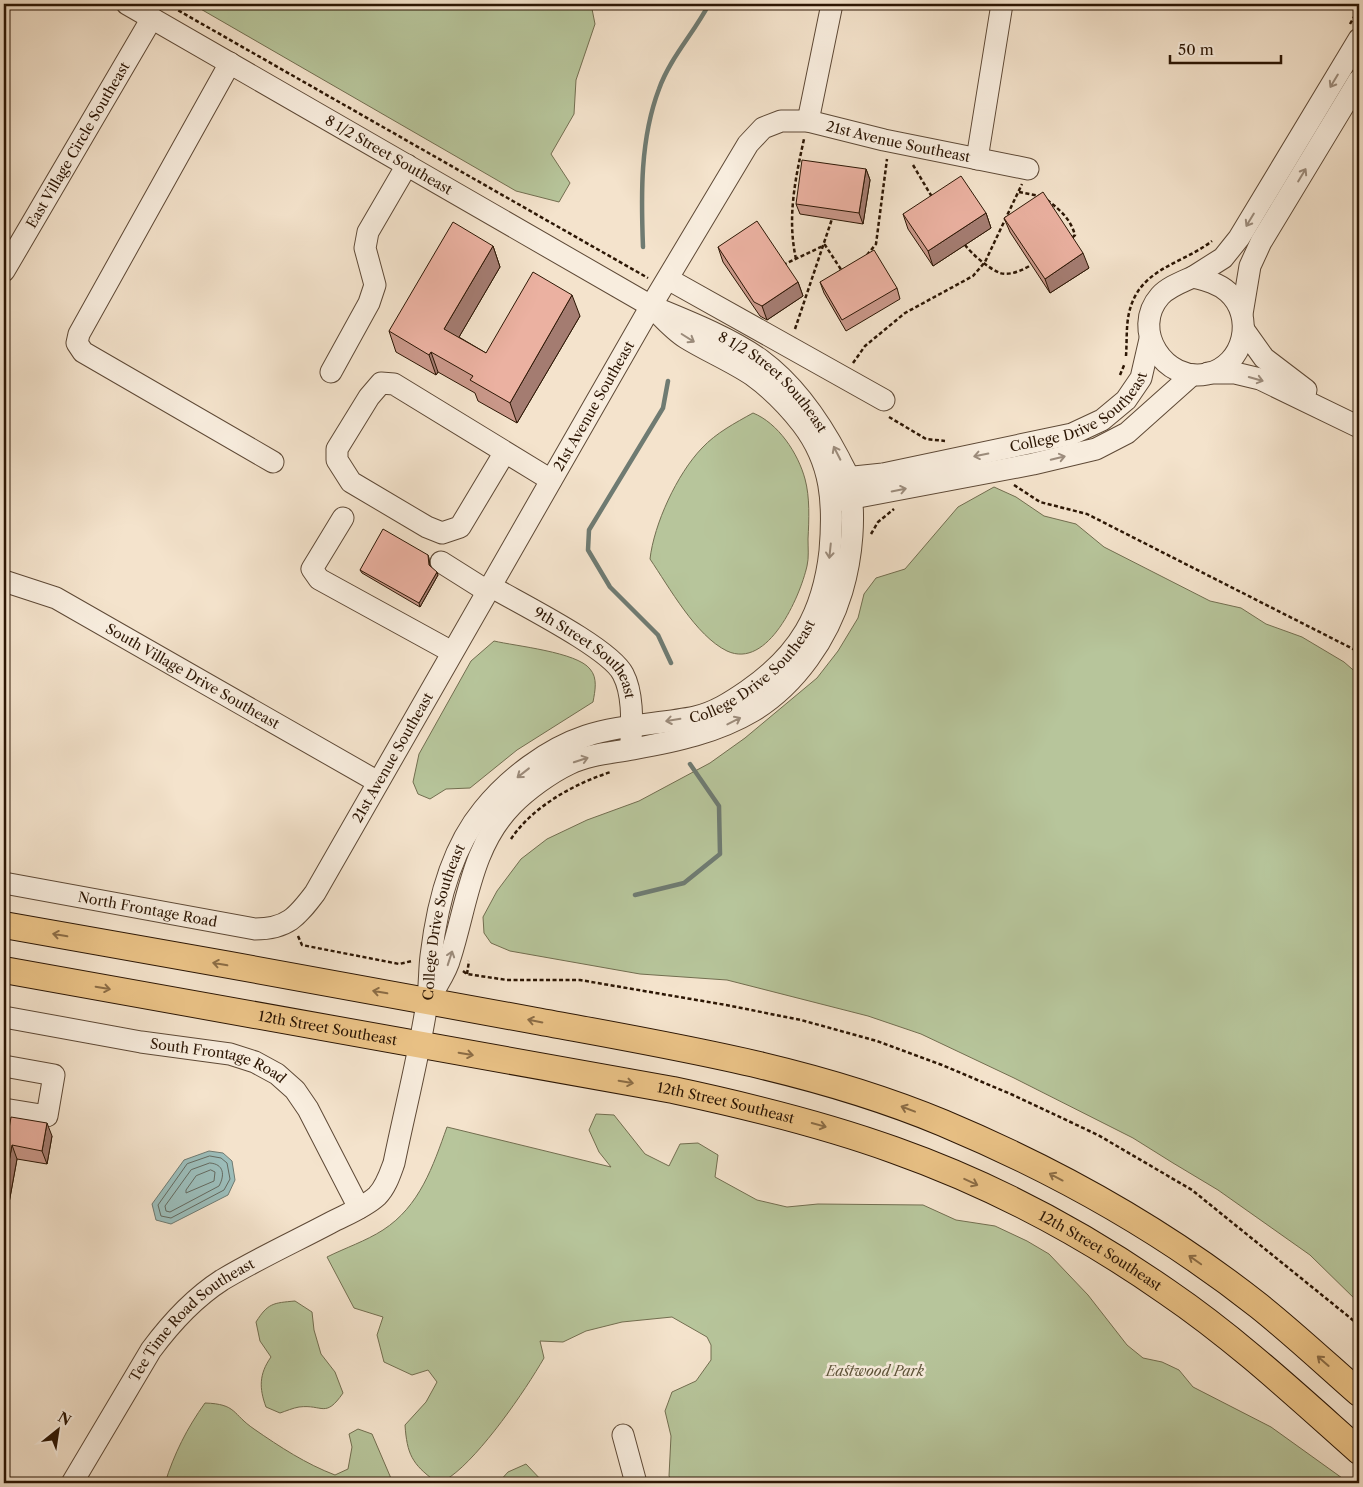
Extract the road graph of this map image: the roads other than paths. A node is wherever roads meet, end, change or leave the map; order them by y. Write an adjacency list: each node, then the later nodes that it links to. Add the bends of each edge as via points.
1 (127, 4): 4 (street, 8 1/2 Street Southeast)
2 (832, 4): 8 (street)
3 (1002, 4): 9 (street)
4 (160, 11): 6 (street, 8 1/2 Street Southeast); 12 (street, East Village Circle Southeast)
5 (1354, 32): 13 (street, one-way to 13, via 1239,238 1223,258)
6 (230, 63): 10 (street, 8 1/2 Street Southeast); 23 (street, via 79,334 77,343 83,352)
7 (1359, 80): 16 (street, one-way to 7, via 1250,266 1261,242)
8 (808, 121): 9 (street, 21st Avenue Southeast); 14 (street, 21st Avenue Southeast, via 781,121 763,128 748,144)
9 (977, 160): 11 (street, 21st Avenue Southeast)
10 (407, 165): 15 (street, 8 1/2 Street Southeast); 18 (street, via 368,232 365,248 375,285 369,303)
11 (1028, 169)
12 (4, 271)
13 (1193, 277): 16 (street, via 1226,290 1235,299); 17 (street, via 1160,296 1151,316)
14 (666, 283): 15 (street, 21st Avenue Southeast); 20 (street, via 845,378)
15 (652, 306): 24 (street, 21st Avenue Southeast); 25 (street, 8 1/2 Street Southeast, via 683,336 753,376 779,399 803,426)
16 (1243, 322): 19 (street, via 1236,354 1225,366); 21 (street, via 1264,358)
17 (1150, 340): 19 (street, via 1167,365 1182,372); 25 (street, College Drive Southeast, one-way to 25, via 1142,378 1126,400 1102,420 1072,434 892,472)
18 (331, 372)
19 (1200, 374): 21 (street, one-way to 21, via 1235,373 1260,379); 25 (street, College Drive Southeast, one-way to 19, via 1006,469 1096,449 1128,433)
20 (884, 407)
21 (1359, 425)
22 (505, 452): 22 (street, via 460,527 442,533 351,482 337,460 337,449 381,383 394,384); 24 (street)
23 (273, 462)
24 (551, 480): 29 (street, 21st Avenue Southeast)
25 (841, 490): 31 (street, College Drive Southeast, one-way to 31, via 827,576 816,612 798,644 778,668 726,705 708,713); 32 (street, College Drive Southeast, one-way to 25, via 689,739 726,725 755,710 781,690 802,667 823,639 847,570 852,518)
26 (343, 518): 30 (street, via 312,569 319,579)
27 (441, 562): 29 (street, 9th Street Southeast)
28 (4, 581): 33 (street, South Village Drive Southeast, via 56,598)
29 (488, 589): 30 (street, 21st Avenue Southeast); 31 (street, 9th Street Southeast, via 614,661 629,690)
30 (452, 652): 33 (street, 21st Avenue Southeast)
31 (632, 727): 32 (street, 9th Street Southeast); 38 (street, College Drive Southeast, one-way to 38, via 587,735 548,753 498,793 480,813 464,837 447,880 431,956)
32 (631, 749): 38 (street, College Drive Southeast, one-way to 32, via 450,961 466,894 494,826 513,804 570,764)
33 (378, 782): 35 (street, 21st Avenue Southeast, via 315,893)
34 (4, 884): 35 (street, North Frontage Road, via 255,929 272,929)
35 (291, 921)
36 (4, 925): 38 (main road, one-way to 36)
37 (4, 970): 40 (main road, 12th Street Southeast, one-way to 40)
38 (428, 1001): 40 (street); 44 (main road, one-way to 38, via 1260,1307 1178,1247 1055,1176 942,1123 838,1085 775,1068 706,1052)
39 (4, 1017): 43 (street, South Frontage Road, via 141,1042 230,1054 255,1062 277,1074 299,1096)
40 (418, 1046): 43 (street, Tee Time Road Southeast, via 389,1178 376,1196); 46 (main road, 12th Street Southeast, one-way to 46, via 673,1090 758,1109 895,1150 952,1173 1109,1254 1168,1292 1219,1330)
41 (4, 1066): 42 (street, via 54,1075 47,1116)
42 (4, 1109)
43 (359, 1208): 47 (street, Tee Time Road Southeast, via 243,1268 197,1299 151,1350)
44 (1359, 1393)
45 (623, 1435): 48 (street)
46 (1359, 1451)
47 (72, 1483)
48 (636, 1483)

